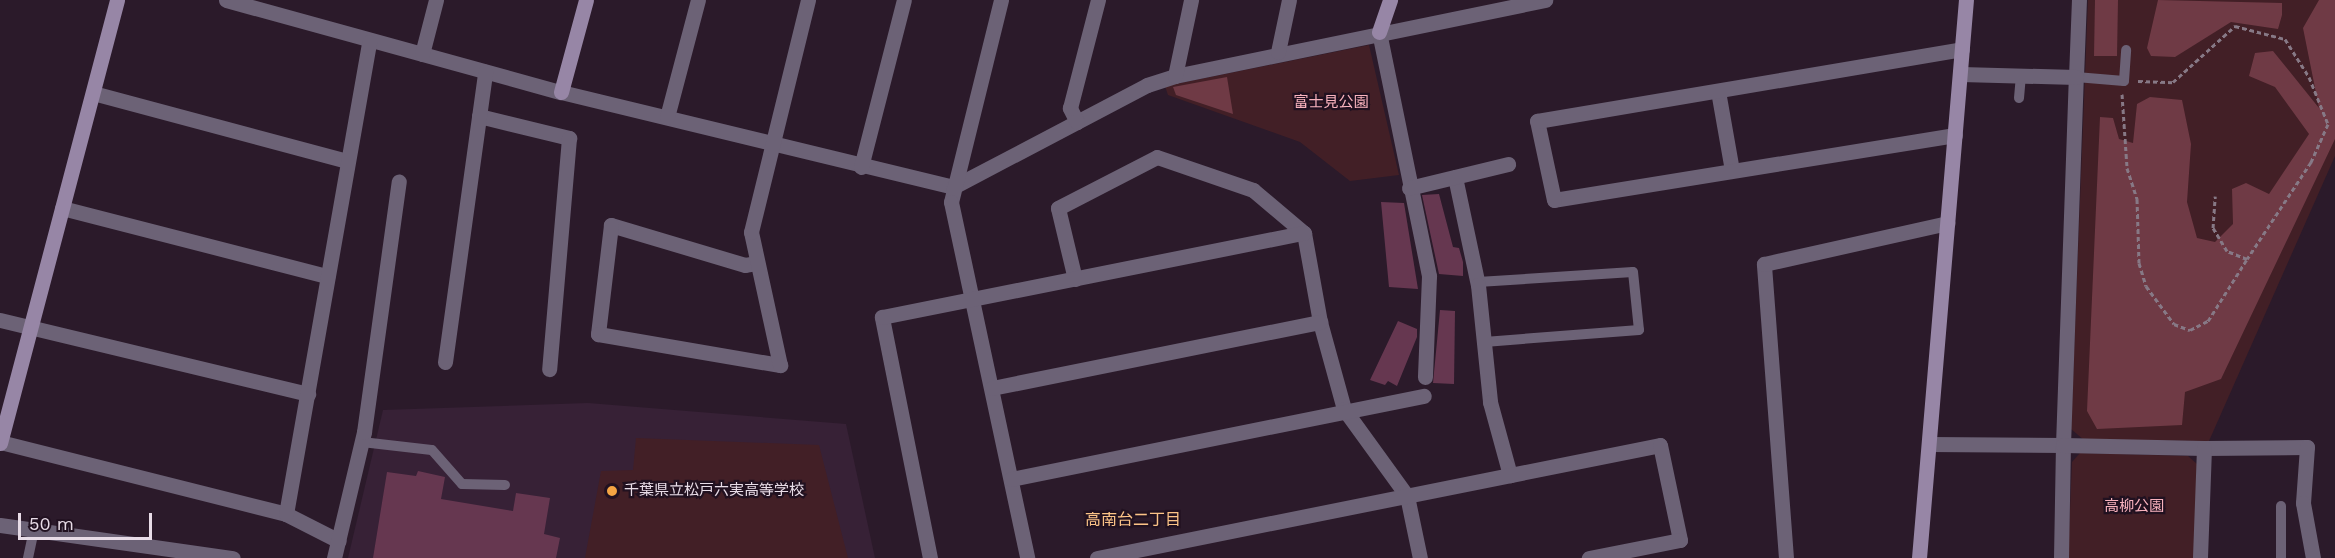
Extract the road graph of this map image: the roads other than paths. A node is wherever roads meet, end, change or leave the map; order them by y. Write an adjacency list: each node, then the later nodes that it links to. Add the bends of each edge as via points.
1 (117, 0): 31 (street)
2 (226, 0): 16 (street)
3 (436, 0): 23 (street)
4 (586, 0): 30 (street)
5 (698, 0): 34 (street)
6 (808, 0): 37 (street)
7 (903, 0): 40 (street)
8 (1001, 0): 44 (street)
9 (1098, 0): 35 (street, via 1070,108)
10 (1191, 0): 26 (street)
11 (1289, 0): 22 (street)
12 (1390, 0): 18 (street)
13 (1545, 0): 17 (street)
14 (1966, 0): 20 (street)
15 (2079, 0): 28 (street)
16 (281, 6): 19 (street)
17 (1486, 6): 18 (street)
18 (1379, 32): 22 (street); 45 (street)
19 (369, 42): 23 (street); 38 (street)
20 (1962, 49): 25 (street); 29 (street)
21 (2126, 50): 28 (lane, via 2124,81)
22 (1278, 52): 26 (street)
23 (422, 54): 24 (street)
24 (485, 72): 30 (street); 33 (street)
25 (1960, 74): 27 (street); 36 (street)
26 (1175, 76): 35 (street)
27 (2021, 76): 28 (street); 32 (lane)
28 (2076, 77): 68 (street)
29 (1718, 91): 41 (street); 41 (street, via 1537,121 1554,200)
30 (561, 92): 34 (street)
31 (93, 93): 38 (street); 46 (street)
32 (2019, 98)
33 (479, 116): 58 (street); 59 (street, via 569,138)
34 (667, 117): 37 (street)
35 (1077, 122): 44 (street)
36 (1955, 135): 41 (street); 47 (street)
37 (770, 145): 40 (street); 49 (street, via 751,232)
38 (347, 161): 50 (street)
39 (1508, 164): 42 (street)
40 (861, 168): 44 (street)
41 (1732, 170)
42 (1455, 177): 45 (street); 52 (street)
43 (399, 181): 66 (street)
44 (952, 187): 53 (street, via 951,202)
45 (1409, 188): 60 (street, via 1430,276)
46 (62, 208): 50 (street); 56 (street)
47 (1947, 224): 67 (street); 87 (street, via 1764,264)
48 (1304, 233): 51 (street); 51 (street, via 1253,190 1157,157 1058,208); 55 (street)
49 (757, 263): 49 (street, via 745,265 611,225 598,334 780,365)
50 (327, 276): 62 (street)
51 (1075, 279): 53 (street)
52 (1478, 282): 57 (street); 57 (lane, via 1633,272 1639,330)
53 (970, 301): 61 (street); 82 (street, via 882,317)
54 (0, 320): 56 (street)
55 (1320, 321): 61 (street); 64 (street)
56 (32, 326): 62 (street); 65 (street)
57 (1484, 342): 70 (street, via 1490,402)
58 (445, 362)
59 (549, 369)
60 (1425, 377)
61 (992, 388): 71 (street)
62 (308, 394): 75 (street)
63 (1424, 396): 64 (street)
64 (1344, 409): 71 (street); 73 (street)
65 (0, 442): 75 (street)
66 (362, 442): 72 (lane, via 432,450 462,484); 78 (street)
67 (1929, 444): 68 (street); 88 (street)
68 (2063, 445): 69 (street); 89 (street)
69 (2204, 448): 90 (street); 92 (street, via 2307,447 2303,503)
70 (1510, 475): 73 (street); 86 (street, via 1660,445 1680,540)
71 (1011, 478): 83 (street)
72 (506, 485)
73 (1407, 496): 84 (street); 85 (street)
74 (2281, 507): 91 (lane)
75 (285, 514): 78 (street)
76 (0, 525): 77 (street)
77 (34, 530): 79 (lane); 80 (street)
78 (339, 541): 81 (street)
79 (28, 558)
80 (233, 558)
81 (334, 558)
82 (930, 558)
83 (1027, 558)
84 (1097, 558)
85 (1420, 558)
86 (1589, 558)
87 (1786, 558)
88 (1920, 558)
89 (2061, 558)
90 (2200, 558)
91 (2281, 558)
92 (2313, 558)

